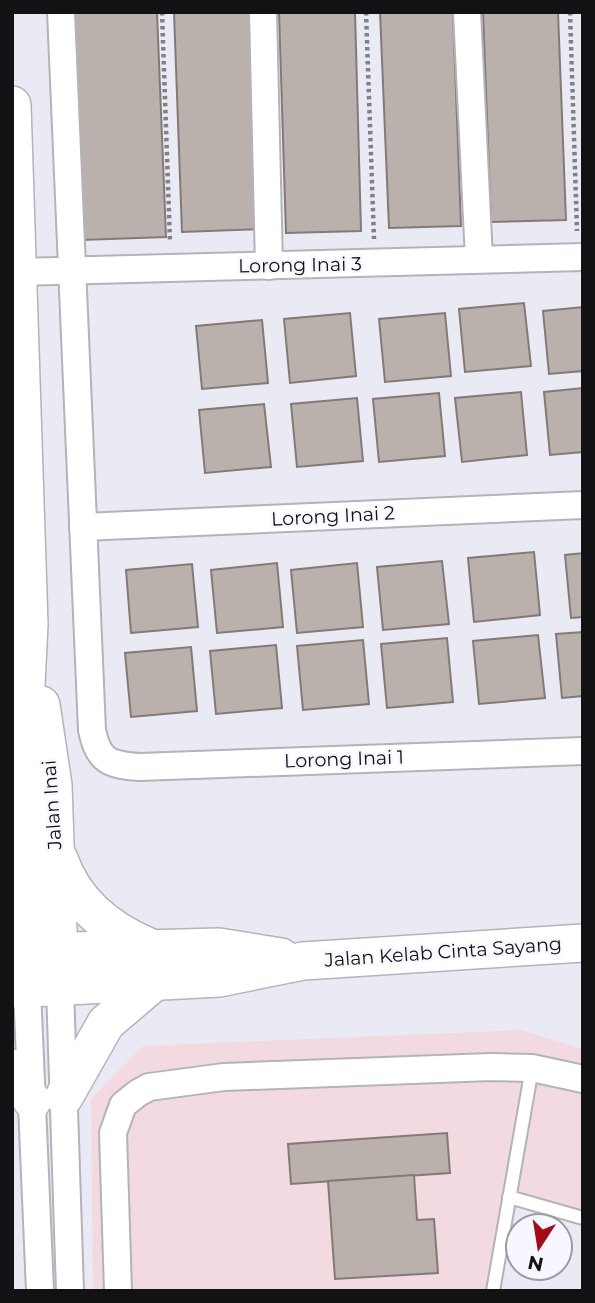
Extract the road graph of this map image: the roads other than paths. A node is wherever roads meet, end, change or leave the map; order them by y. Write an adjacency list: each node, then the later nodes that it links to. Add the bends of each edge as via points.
1 (61, 12): 9 (street)
2 (263, 12): 8 (street)
3 (467, 12): 7 (street)
4 (12, 105): 5 (street, Jalan Inai)
5 (13, 129): 10 (street, Jalan Inai)
6 (580, 257): 7 (street, Lorong Inai 3)
7 (479, 260): 8 (street, Lorong Inai 3)
8 (269, 266): 9 (street, Lorong Inai 3)
9 (72, 271): 10 (street, Lorong Inai 3); 12 (street)
10 (18, 272): 13 (street, Jalan Inai)
11 (583, 505): 12 (street, Lorong Inai 2)
12 (83, 527): 14 (street, Lorong Inai 1, via 92,730 95,748 105,760 140,767)
13 (29, 624): 15 (street, Jalan Inai, via 53,785); 16 (street, Jalan Inai)
14 (583, 751)
15 (55, 845): 18 (street, Jalan Inai); 19 (street, via 68,880 89,910 127,938)
16 (18, 881): 18 (street, Jalan Inai)
17 (583, 943): 19 (street, Jalan Kelab Cinta Sayang, via 303,961 219,978)
18 (32, 953): 19 (street, Jalan Kelab Cinta Sayang); 20 (street, Jalan Inai)
19 (152, 966): 20 (street, Jalan Kelab Cinta Sayang); 24 (street)
20 (33, 989): 24 (street)
21 (12, 1068): 24 (street)
22 (532, 1069): 23 (street); 25 (lane); 29 (street, via 224,1077 149,1087 123,1105 114,1133)
23 (583, 1079)
24 (48, 1099): 27 (street); 28 (street)
25 (509, 1197): 26 (lane); 30 (lane)
26 (583, 1218)
27 (40, 1291)
28 (70, 1291)
29 (118, 1291)
30 (493, 1291)

